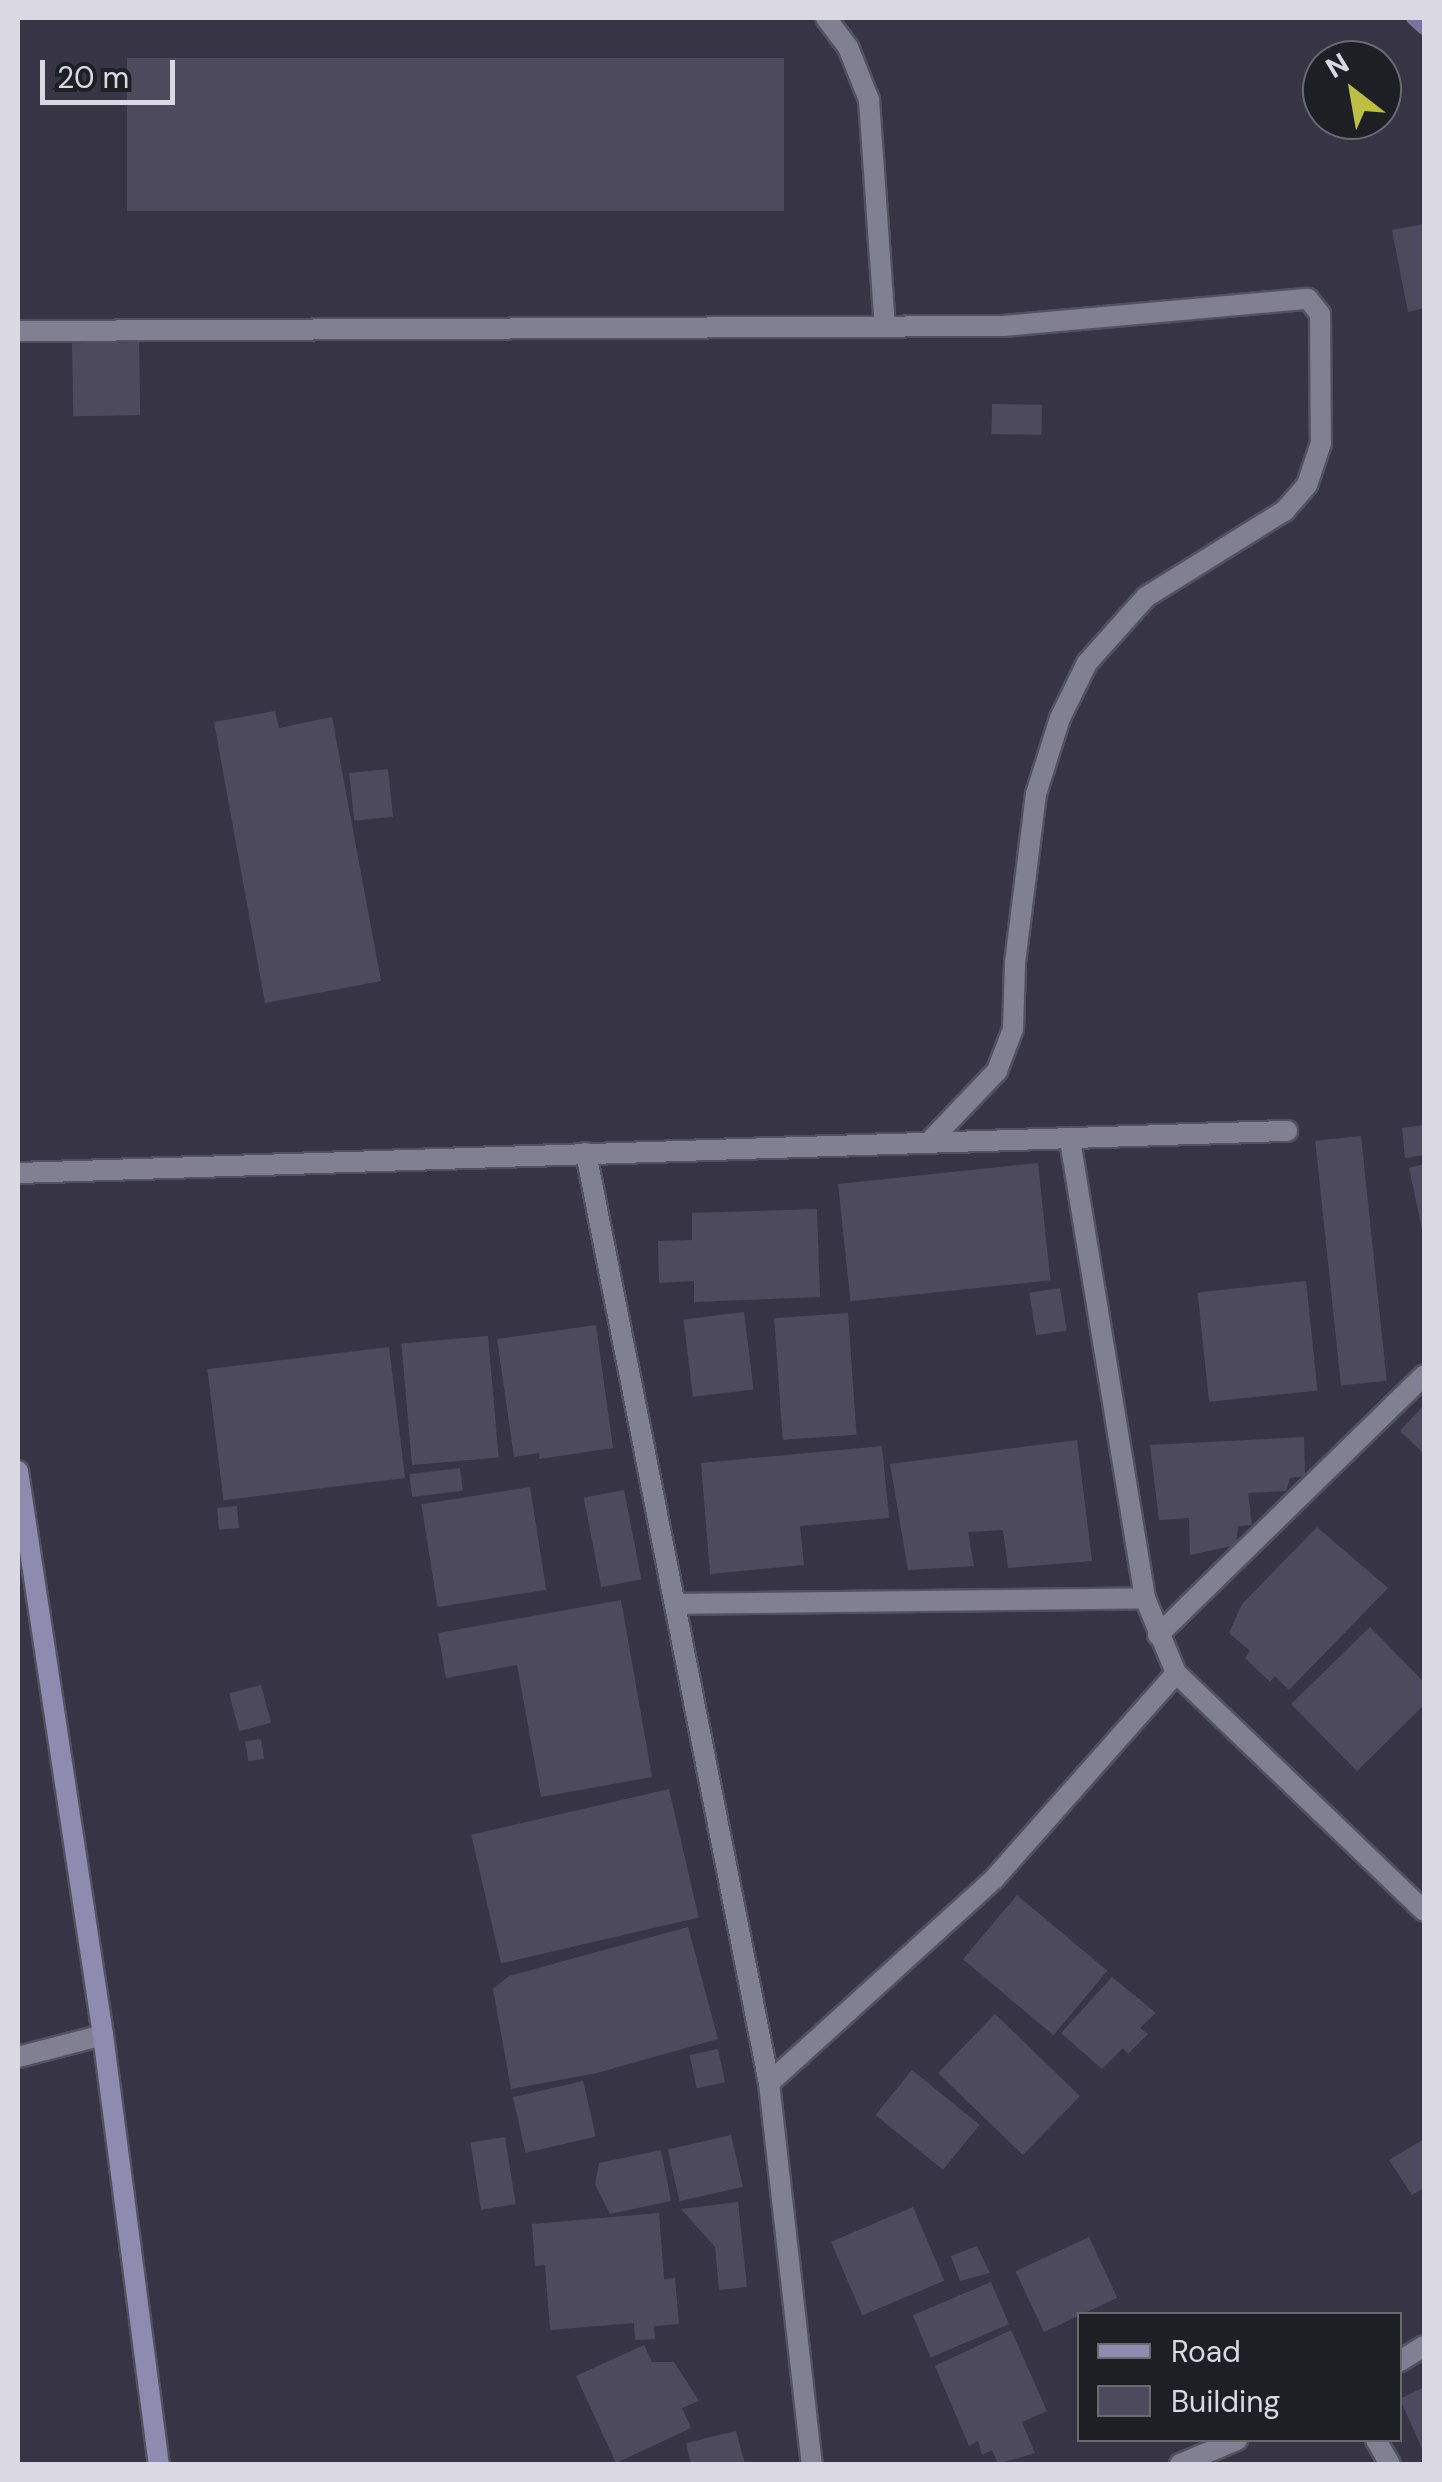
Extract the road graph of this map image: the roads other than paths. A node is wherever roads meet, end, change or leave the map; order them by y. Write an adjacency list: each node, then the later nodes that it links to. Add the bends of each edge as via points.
1 (826, 18): 2 (street, via 848,47 869,100)
2 (885, 326): 3 (street); 6 (street, via 1003,326 1308,299 1321,327 1321,443 1307,485 1284,511 1146,598 1088,663 1060,718 1036,794 1013,1028 997,1071)
3 (18, 331)
4 (1287, 1131): 5 (street)
5 (1070, 1138): 6 (street); 11 (street)
6 (931, 1140): 7 (street)
7 (586, 1154): 8 (street); 12 (street)
8 (18, 1173)
9 (1424, 1375): 13 (street)
10 (18, 1471): 16 (street)
11 (1146, 1598): 12 (street); 13 (street)
12 (677, 1604): 18 (street)
13 (1158, 1635): 14 (street)
14 (1176, 1673): 15 (street); 18 (street, via 994,1879)
15 (1424, 1911)
16 (103, 2035): 17 (street); 23 (street)
17 (18, 2057)
18 (769, 2083): 24 (street)
19 (1424, 2346): 20 (street)
20 (1402, 2359)
21 (1232, 2442): 25 (street)
22 (1377, 2442): 26 (street)
23 (159, 2464)
24 (812, 2464)
25 (1180, 2464)
26 (1390, 2464)

